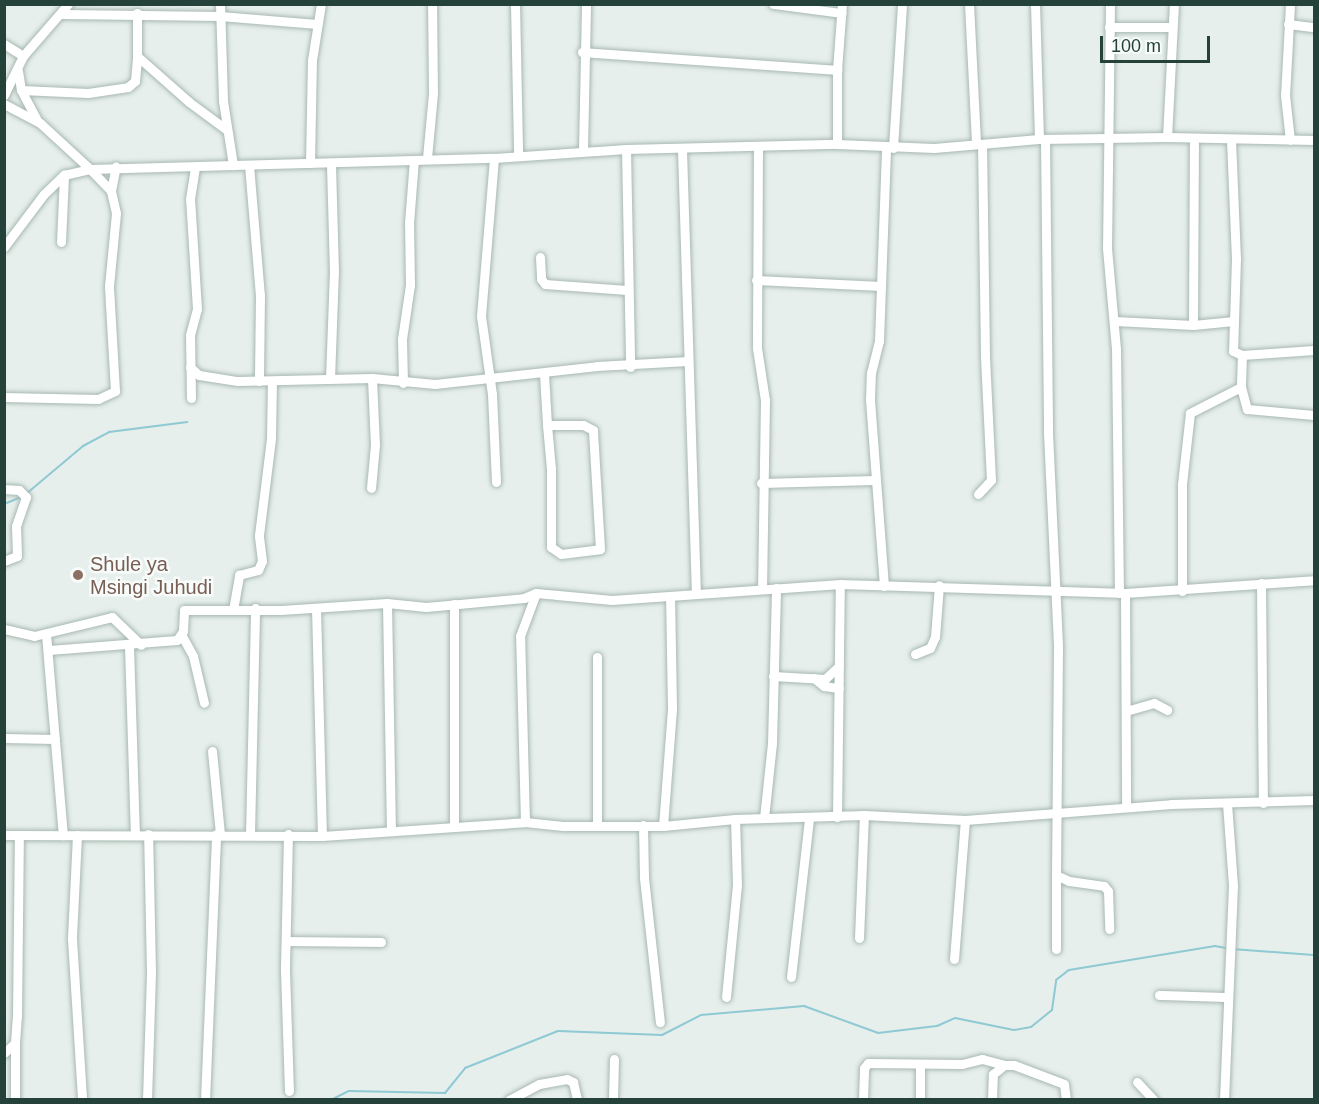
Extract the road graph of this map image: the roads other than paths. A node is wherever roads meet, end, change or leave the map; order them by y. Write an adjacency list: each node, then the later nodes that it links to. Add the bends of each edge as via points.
1 (68, 4): 16 (street)
2 (220, 4): 17 (street)
3 (321, 4): 18 (street)
4 (432, 4): 49 (street, via 433,93)
5 (515, 4): 48 (street)
6 (586, 4): 24 (street)
7 (773, 4): 14 (street)
8 (902, 4): 44 (street)
9 (969, 4): 42 (street)
10 (1035, 4): 35 (street)
11 (1110, 4): 20 (street)
12 (1174, 4): 21 (street)
13 (1290, 4): 19 (street)
14 (842, 9): 28 (street)
15 (137, 13): 16 (street); 17 (street); 26 (street)
16 (63, 14): 25 (street)
17 (220, 16): 18 (street); 33 (street)
18 (317, 24): 52 (street, via 312,60)
19 (1288, 24): 22 (street); 39 (street, via 1285,95)
20 (1109, 27): 21 (street); 37 (street)
21 (1172, 27): 34 (street)
22 (1314, 27)
23 (4, 44): 25 (street)
24 (582, 51): 28 (street); 46 (street)
25 (23, 56): 27 (street)
26 (137, 56): 29 (street, via 135,81 128,87 88,93); 33 (street)
27 (18, 69): 29 (street); 30 (street)
28 (837, 70): 41 (street)
29 (21, 90): 32 (street)
30 (4, 95)
31 (4, 104): 32 (street)
32 (40, 123): 58 (street)
33 (227, 130): 54 (street)
34 (1167, 137): 36 (street); 37 (street)
35 (1042, 139): 37 (street); 42 (street); 101 (street)
36 (1194, 139): 38 (street); 69 (street)
37 (1109, 140): 67 (street, via 1107,248)
38 (1232, 140): 39 (street); 68 (street)
39 (1290, 140): 40 (street)
40 (1314, 140)
41 (837, 144): 43 (street); 44 (street)
42 (979, 145): 44 (street); 92 (street, via 992,480)
43 (758, 148): 47 (street); 64 (street)
44 (890, 148): 65 (street)
45 (626, 149): 46 (street); 47 (street); 66 (street)
46 (583, 150): 48 (street)
47 (682, 150): 72 (street, via 689,284)
48 (518, 153): 50 (street)
49 (427, 158): 50 (street); 51 (street)
50 (494, 158): 78 (street, via 481,316)
51 (414, 160): 53 (street); 81 (street, via 410,285 402,339)
52 (310, 163): 53 (street); 55 (street)
53 (332, 163): 77 (street, via 334,272)
54 (233, 165): 55 (street); 57 (street)
55 (249, 165): 79 (street, via 260,295)
56 (116, 166): 57 (street); 58 (street); 60 (street)
57 (195, 167): 73 (street, via 190,199 197,309 190,335)
58 (90, 170): 59 (street); 60 (street)
59 (63, 175): 61 (street); 62 (street)
60 (111, 191): 83 (street, via 116,213 109,286 117,367 115,391 98,399)
61 (61, 242)
62 (4, 247)
63 (540, 256): 66 (street, via 541,279 545,284)
64 (756, 280): 65 (street); 89 (street, via 757,348 765,400)
65 (881, 286): 87 (street, via 879,341 871,373)
66 (627, 290): 74 (street)
67 (1115, 321): 69 (street); 105 (street)
68 (1234, 321): 69 (street); 71 (street, via 1233,351)
69 (1193, 325)
70 (1314, 350): 71 (street)
71 (1242, 355): 82 (street)
72 (688, 361): 74 (street); 104 (street, via 692,378 690,471)
73 (190, 367): 79 (street, via 199,375); 84 (street)
74 (630, 367): 75 (street, via 597,366)
75 (544, 374): 78 (street); 86 (street)
76 (372, 378): 77 (street); 81 (street); 90 (street, via 375,445)
77 (330, 379): 80 (street)
78 (490, 379): 81 (street); 88 (street)
79 (259, 381): 80 (street)
80 (272, 383): 111 (street, via 271,438 259,535 261,568 239,575)
81 (403, 383)
82 (1241, 387): 85 (street, via 1244,406 1249,410); 102 (street, via 1190,413 1182,484)
83 (4, 397)
84 (191, 398)
85 (1314, 414)
86 (547, 425): 86 (street, via 583,425 593,429 600,549 561,554 551,547 552,481)
87 (874, 480): 89 (street); 98 (street)
88 (496, 482)
89 (761, 483): 99 (street)
90 (371, 488)
91 (4, 489): 93 (street, via 19,490 26,498 16,526 17,556)
92 (978, 494)
93 (5, 562)
94 (1314, 580): 95 (street)
95 (1261, 583): 102 (street); 131 (street)
96 (840, 584): 98 (street); 100 (street); 120 (street)
97 (939, 585): 98 (street); 101 (street); 118 (street, via 935,637 930,648)
98 (884, 586)
99 (762, 588): 100 (street); 104 (street)
100 (776, 588): 121 (street)
101 (1053, 591): 105 (street); 134 (street, via 1058,647)
102 (1182, 591): 105 (street)
103 (536, 593): 106 (street, via 612,600); 108 (street, via 524,598); 141 (street, via 520,636)
104 (696, 593): 106 (street)
105 (1122, 593): 126 (street)
106 (670, 597): 145 (street, via 672,708)
107 (387, 603): 108 (street, via 426,607); 110 (street); 146 (street)
108 (454, 604): 144 (street)
109 (255, 608): 110 (street); 111 (street); 150 (street)
110 (316, 608): 156 (street)
111 (233, 610): 114 (street, via 184,610)
112 (4, 629): 113 (street, via 34,636)
113 (46, 634): 115 (street, via 112,617); 117 (street)
114 (182, 636): 115 (street); 124 (street, via 193,656)
115 (141, 645): 116 (street)
116 (129, 646): 117 (street); 147 (street)
117 (49, 650): 128 (street)
118 (915, 654)
119 (597, 657): 142 (street)
120 (839, 666): 122 (street, via 827,679); 123 (street)
121 (773, 676): 122 (street); 137 (street)
122 (814, 678): 123 (street, via 824,686)
123 (838, 688): 136 (street)
124 (204, 703)
125 (1167, 710): 126 (street, via 1154,703)
126 (1126, 711): 133 (street)
127 (4, 738): 128 (street)
128 (55, 739): 154 (street)
129 (212, 751): 149 (street)
130 (1314, 800): 131 (street)
131 (1263, 803): 132 (street)
132 (1227, 804): 133 (street); 167 (street, via 1233,885)
133 (1126, 807): 134 (street)
134 (1056, 813): 140 (street); 157 (street)
135 (864, 815): 136 (street); 140 (street); 159 (street)
136 (837, 817): 138 (street)
137 (764, 818): 138 (street); 139 (street)
138 (809, 818): 164 (street)
139 (735, 819): 145 (street); 166 (street, via 737,885)
140 (965, 820): 163 (street)
141 (525, 822): 142 (street); 144 (street)
142 (597, 825): 143 (street)
143 (643, 825): 145 (street); 168 (street, via 644,879)
144 (454, 826): 146 (street)
145 (663, 826)
146 (391, 830): 156 (street)
147 (135, 834): 148 (street); 155 (street)
148 (148, 834): 149 (street); 178 (street, via 151,972)
149 (218, 834): 150 (street); 179 (street)
150 (250, 834): 151 (street)
151 (288, 834): 156 (street); 160 (street)
152 (4, 835): 153 (street)
153 (19, 835): 154 (street); 169 (street)
154 (63, 835): 155 (street)
155 (77, 835): 177 (street, via 72,939)
156 (322, 836)
157 (1056, 875): 158 (street, via 1104,886 1108,891); 162 (street)
158 (1109, 929)
159 (860, 938)
160 (286, 941): 161 (street); 175 (street)
161 (381, 942)
162 (1056, 949)
163 (954, 959)
164 (791, 977)
165 (1159, 995): 167 (street)
166 (726, 997)
167 (1228, 997): 188 (street)
168 (660, 1022)
169 (15, 1042): 170 (street); 176 (street)
170 (4, 1053)
171 (614, 1059): 182 (street)
172 (920, 1065): 173 (street, via 962,1064 982,1059); 183 (street, via 867,1064); 184 (street)
173 (1004, 1065): 185 (street, via 993,1074); 186 (street, via 1021,1066 1064,1084)
174 (1137, 1082): 187 (street)
175 (289, 1091)
176 (15, 1100)
177 (82, 1100)
178 (147, 1100)
179 (205, 1100)
180 (509, 1100): 181 (street, via 539,1084 567,1079 577,1090)
181 (577, 1100)
182 (613, 1100)
183 (862, 1100)
184 (921, 1100)
185 (992, 1100)
186 (1066, 1100)
187 (1154, 1100)
188 (1224, 1100)

